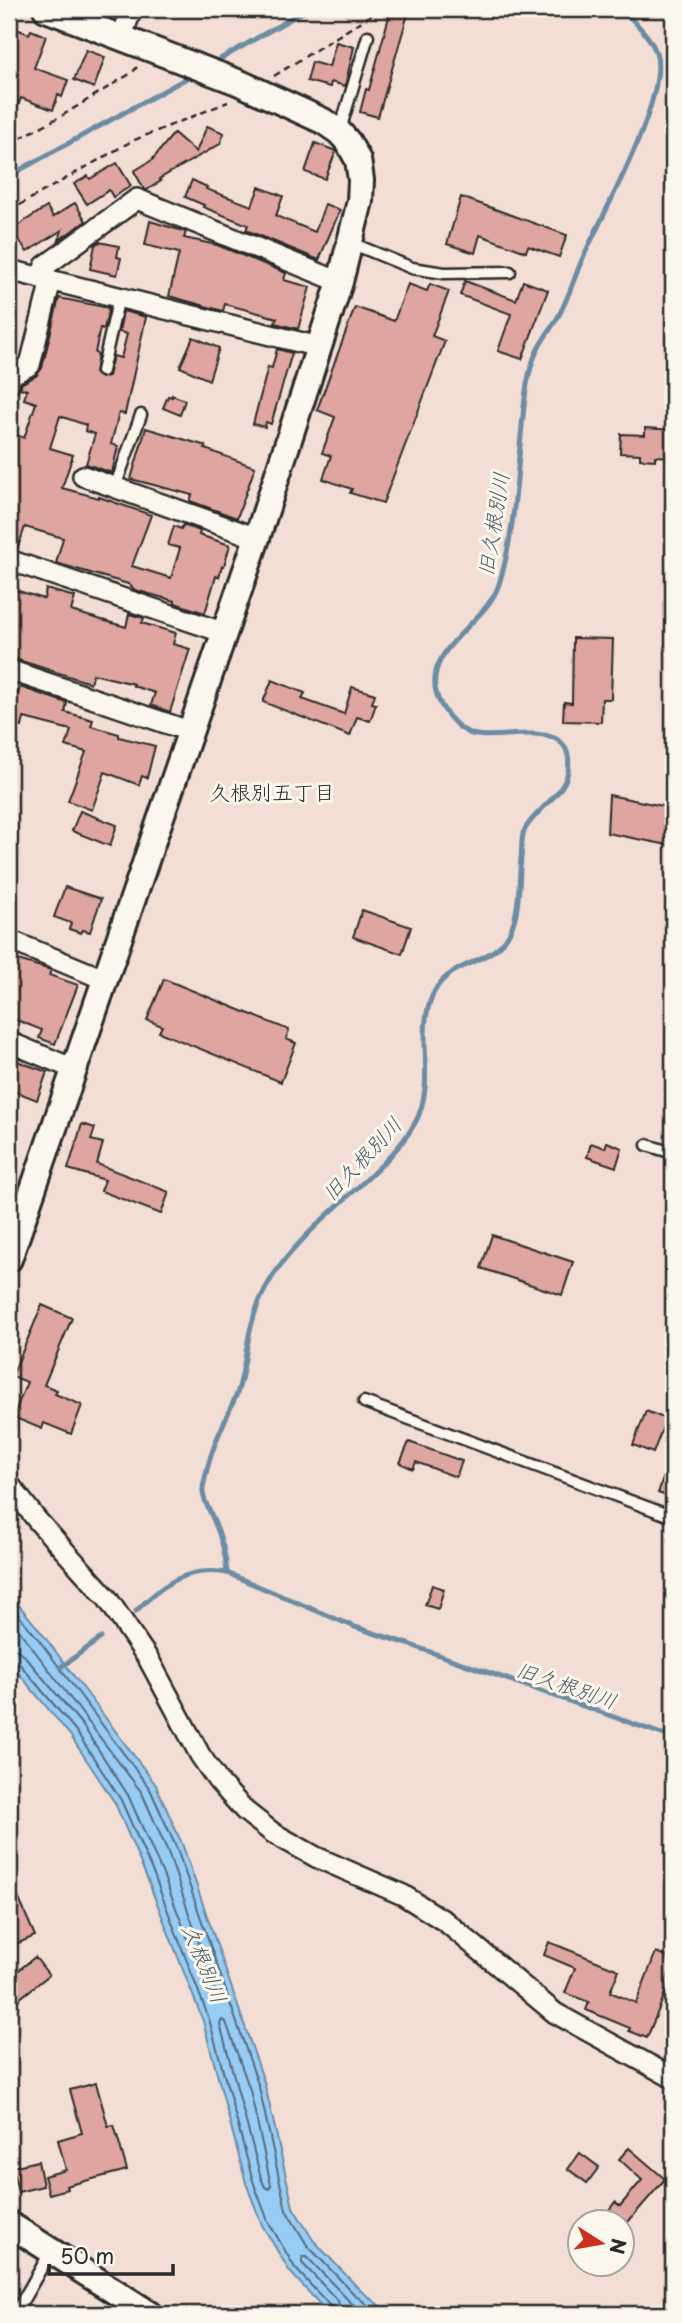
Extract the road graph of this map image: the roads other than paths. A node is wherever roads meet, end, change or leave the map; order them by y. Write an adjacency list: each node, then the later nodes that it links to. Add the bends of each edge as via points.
1 (46, 9): 4 (street)
2 (132, 9): 4 (street)
3 (368, 36): 5 (lane)
4 (121, 38): 5 (street, via 169,56 236,92 323,121)
5 (339, 132): 6 (street, via 358,160 362,180)
6 (349, 242): 8 (lane, via 412,268 444,274); 10 (street)
7 (9, 271): 9 (street)
8 (510, 272)
9 (46, 279): 10 (street, via 45,266 137,199); 11 (street); 14 (street, via 30,365 11,375)
10 (340, 282): 12 (street)
11 (119, 297): 12 (street); 13 (lane)
12 (319, 347): 18 (street)
13 (102, 371)
14 (9, 384)
15 (141, 415): 17 (lane)
16 (83, 476): 17 (street)
17 (115, 487): 18 (street)
18 (257, 538): 20 (street)
19 (9, 560): 20 (street)
20 (226, 633): 22 (street)
21 (9, 670): 22 (street)
22 (192, 732): 24 (street)
23 (9, 940): 24 (street)
24 (106, 980): 26 (street)
25 (9, 1042): 26 (street)
26 (74, 1069): 29 (street)
27 (647, 1145): 28 (lane)
28 (673, 1153)
29 (9, 1259)
30 (364, 1402): 32 (lane)
31 (9, 1484): 33 (street, via 107,1598 149,1660 200,1755 245,1811 317,1857 414,1902 446,1922 555,2013)
32 (673, 1517)
33 (673, 2078)
34 (9, 2224): 35 (street)
35 (51, 2251): 36 (lane); 37 (street)
36 (15, 2314)
37 (150, 2314)

